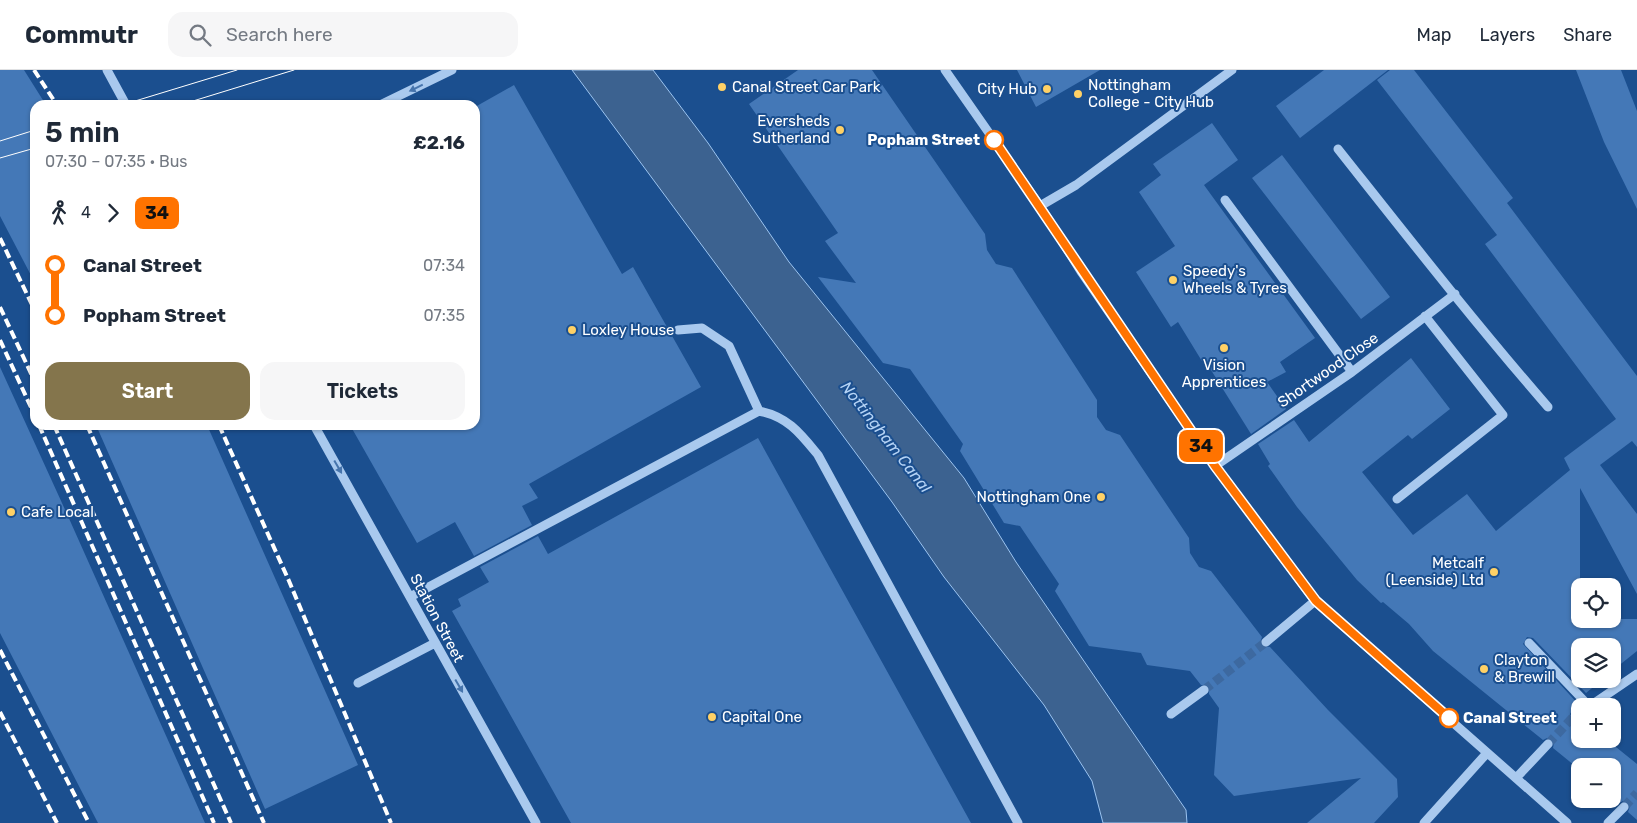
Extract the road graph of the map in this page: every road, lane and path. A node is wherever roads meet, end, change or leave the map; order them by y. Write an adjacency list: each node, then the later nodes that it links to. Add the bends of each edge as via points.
1 (107, 70): 5 (street)
2 (452, 70): 6 (street, one-way to 6)
3 (945, 70): 9 (street)
4 (1232, 70): 9 (street, via 1076,185)
5 (123, 100)
6 (390, 100)
7 (1338, 149): 10 (street)
8 (1225, 200): 13 (street)
9 (1040, 206): 17 (street, via 1082,273)
10 (1455, 294): 11 (street, Shortwood Close); 14 (street, via 1473,320)
11 (1425, 316): 13 (street, Shortwood Close); 18 (street, via 1503,415)
12 (678, 330): 15 (street, via 702,328 729,346)
13 (1352, 372): 17 (street, Shortwood Close)
14 (1548, 407)
15 (758, 411): 19 (street); 35 (street, via 777,415 800,433 818,455)
16 (317, 430): 19 (street, Station Street, one-way to 19)
17 (1215, 466): 20 (street)
18 (1397, 499)
19 (410, 597): 22 (street, Station Street)
20 (1316, 601): 21 (street); 31 (street)
21 (1266, 642)
22 (434, 643): 25 (street); 34 (street, Station Street, one-way to 34)
23 (1529, 643): 27 (street)
24 (1637, 674): 28 (street)
25 (358, 683)
26 (1204, 690): 29 (street)
27 (1581, 698)
28 (1601, 698)
29 (1171, 714)
30 (1548, 744): 32 (street)
31 (1487, 753): 32 (street); 36 (street)
32 (1517, 778): 37 (street)
33 (1624, 807): 38 (street)
34 (536, 823)
35 (1018, 823)
36 (1424, 823)
37 (1567, 823)
38 (1608, 823)

